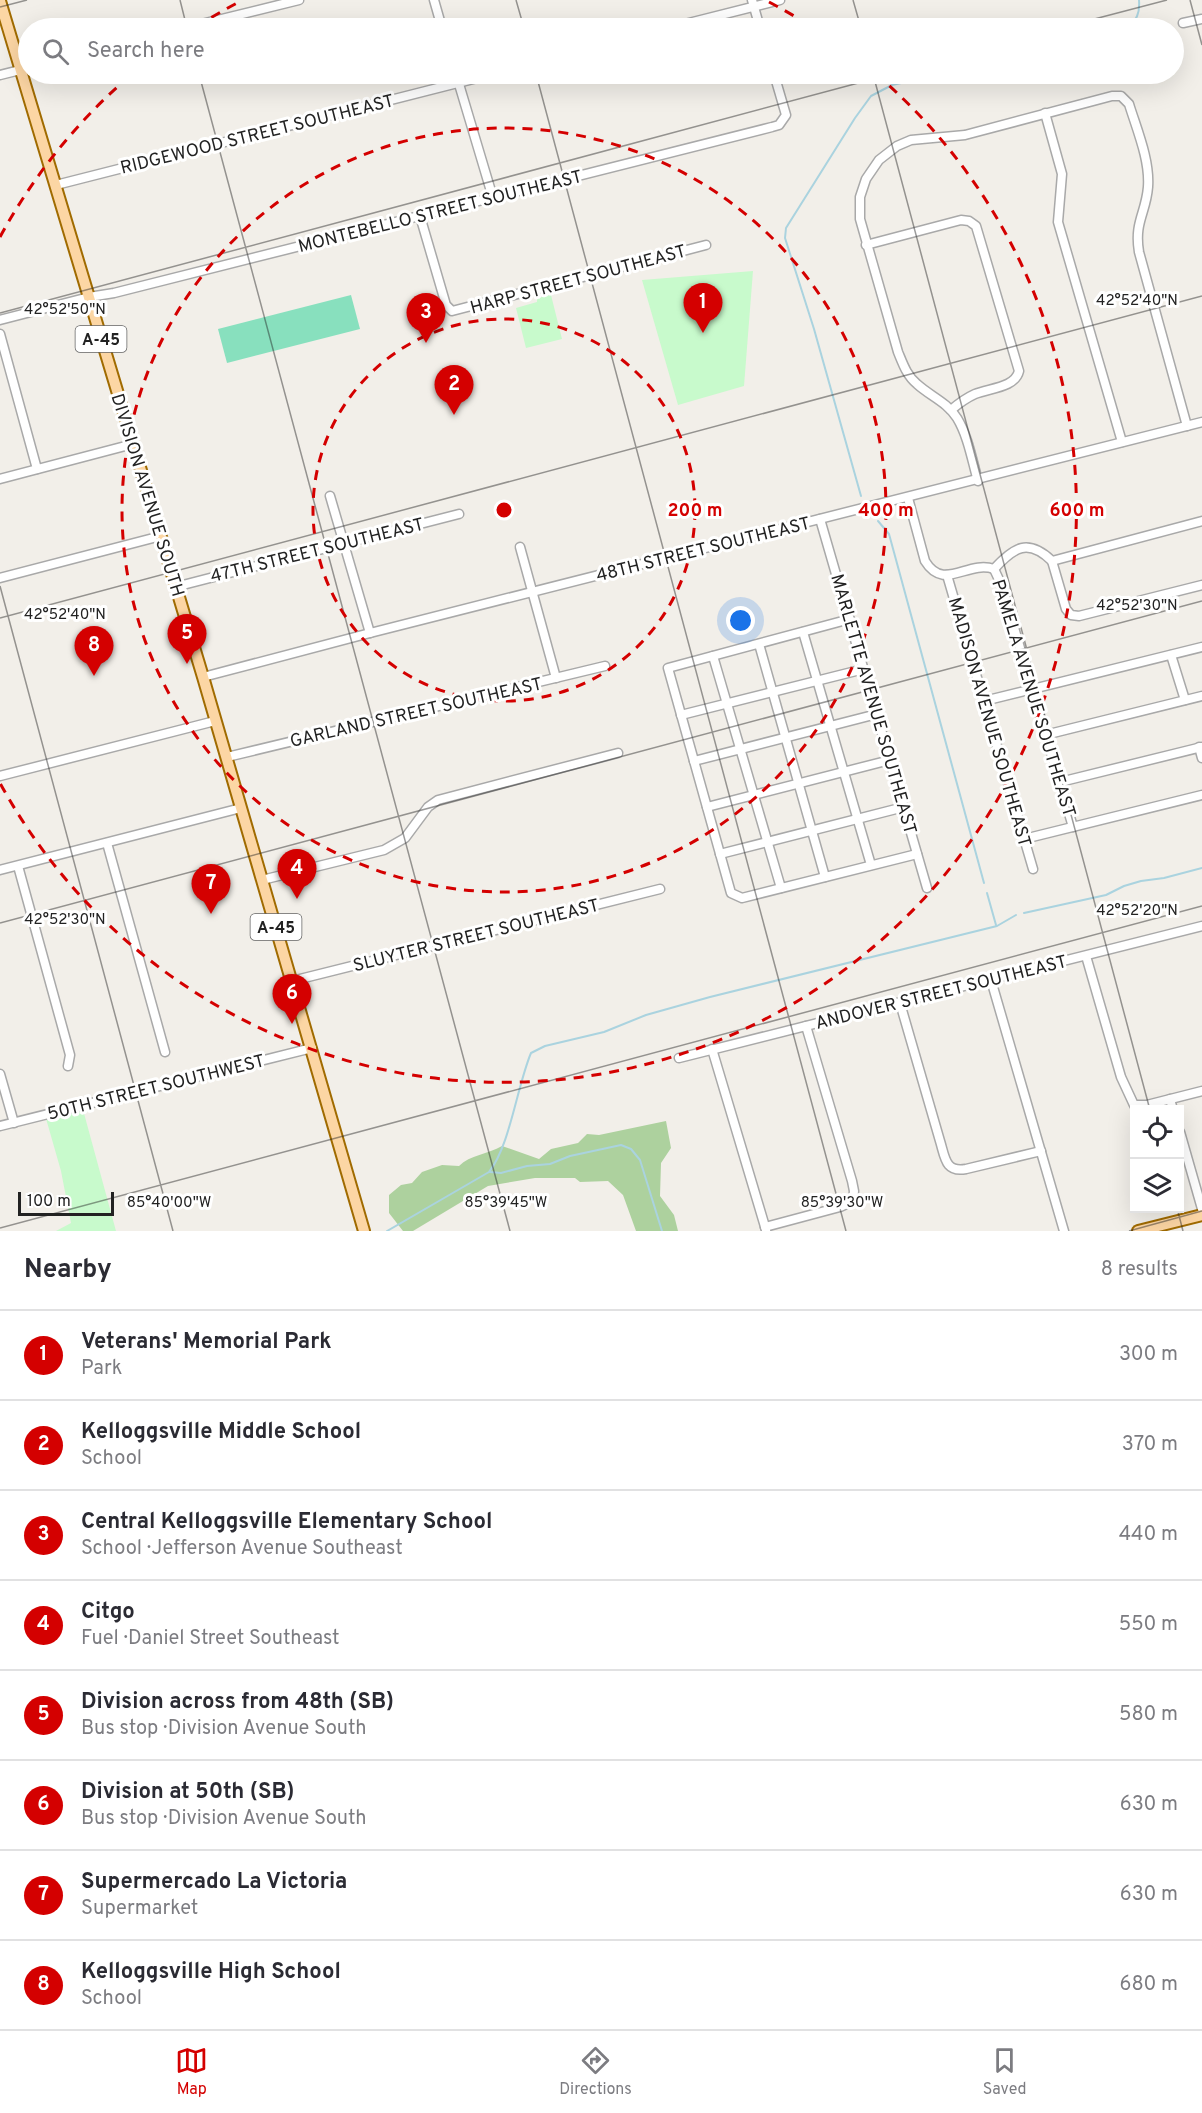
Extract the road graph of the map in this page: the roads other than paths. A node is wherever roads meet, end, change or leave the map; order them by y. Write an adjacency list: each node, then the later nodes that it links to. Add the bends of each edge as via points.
1 (299, 0): 6 (street)
2 (434, 0): 7 (street)
3 (780, 0): 5 (street)
4 (0, 1): 12 (main road, DIVISION AVENUE SOUTH / A-45)
5 (753, 3): 8 (street); 9 (street)
6 (226, 18)
7 (439, 18)
8 (703, 18)
9 (757, 18)
10 (1202, 18): 11 (street)
11 (1184, 22)
12 (18, 50)
13 (18, 71): 14 (street)
14 (0, 75)
15 (29, 84): 20 (main road, DIVISION AVENUE SOUTH / A-45)
16 (435, 84): 20 (street, RIDGEWOOD STREET SOUTHEAST)
17 (459, 84): 21 (street)
18 (777, 84): 21 (street, MONTEBELLO STREET SOUTHEAST, via 786,115 779,125)
19 (1045, 113): 24 (street, via 952,137 911,140 897,146 879,160 866,179 859,208); 30 (street, via 1121,96 1129,104 1148,174 1148,190 1137,229 1139,252); 31 (street, via 1062,174 1058,222)
20 (56, 185): 25 (main road, DIVISION AVENUE SOUTH / A-45)
21 (493, 198): 22 (street, MONTEBELLO STREET SOUTHEAST)
22 (420, 216): 23 (street, HARP STREET SOUTHEAST, via 450,311); 25 (street, MONTEBELLO STREET SOUTHEAST)
23 (706, 245)
24 (866, 245): 28 (street, via 904,367 918,385); 28 (street, via 955,222 969,221 977,228 1019,371 1012,382 975,394)
25 (88, 297): 26 (street, MONTEBELLO STREET SOUTHEAST); 32 (main road, DIVISION AVENUE SOUTH / A-45)
26 (0, 320)
27 (0, 334): 33 (street)
28 (951, 410): 35 (street, via 963,430)
29 (1202, 422): 30 (street, 48TH STREET SOUTHEAST)
30 (1188, 426): 31 (street, 48TH STREET SOUTHEAST)
31 (1122, 442): 35 (street, 48TH STREET SOUTHEAST)
32 (133, 444): 33 (street); 41 (main road, DIVISION AVENUE SOUTH / A-45)
33 (37, 469): 34 (street)
34 (0, 479)
35 (978, 481): 37 (street, 48TH STREET SOUTHEAST)
36 (330, 496): 42 (street)
37 (908, 498): 39 (street, 48TH STREET SOUTHEAST); 46 (street, via 925,561 934,572)
38 (459, 514): 42 (street, 47TH STREET SOUTHEAST)
39 (820, 519): 50 (street, 48TH STREET SOUTHEAST); 51 (street, MARLETTE AVENUE SOUTHEAST)
40 (1202, 521): 44 (street)
41 (161, 536): 47 (street); 49 (main road, DIVISION AVENUE SOUTH / A-45)
42 (344, 543): 49 (street, 47TH STREET SOUTHEAST); 53 (street)
43 (520, 547): 50 (street)
44 (1052, 561): 45 (street, via 1042,551 1021,548 1012,551); 48 (street, via 1071,615)
45 (994, 569): 46 (street, via 981,567); 63 (street, PAMELA AVENUE SOUTHEAST)
46 (947, 575): 67 (street, MADISON AVENUE SOUTHEAST)
47 (0, 578)
48 (1202, 585)
49 (175, 586): 60 (main road, DIVISION AVENUE SOUTH / A-45)
50 (531, 593): 53 (street, 48TH STREET SOUTHEAST); 61 (street)
51 (850, 620): 52 (street); 59 (street, MARLETTE AVENUE SOUTHEAST)
52 (803, 632): 54 (street); 62 (street)
53 (370, 633): 60 (street, 48TH STREET SOUTHEAST)
54 (759, 644): 57 (street); 64 (street)
55 (1202, 647): 56 (street)
56 (1171, 655): 63 (street); 66 (street)
57 (713, 656): 68 (street); 70 (street, via 668,668)
58 (605, 666): 61 (street, GARLAND STREET SOUTHEAST)
59 (864, 669): 62 (street); 69 (street, MARLETTE AVENUE SOUTHEAST)
60 (203, 677): 71 (main road, DIVISION AVENUE SOUTH / A-45)
61 (556, 678): 78 (street, GARLAND STREET SOUTHEAST)
62 (817, 681): 64 (street); 72 (street)
63 (1032, 688): 67 (street); 73 (street, PAMELA AVENUE SOUTHEAST)
64 (772, 692): 68 (street); 74 (street)
65 (1202, 696): 66 (street)
66 (1185, 700): 73 (street)
67 (984, 701): 94 (street, MADISON AVENUE SOUTHEAST)
68 (727, 704): 70 (street); 76 (street)
69 (877, 714): 72 (street); 80 (street, MARLETTE AVENUE SOUTHEAST)
70 (681, 715): 81 (street)
71 (215, 721): 78 (main road, DIVISION AVENUE SOUTH / A-45); 83 (street)
72 (830, 726): 74 (street); 82 (street)
73 (1045, 735): 84 (street, PAMELA AVENUE SOUTHEAST)
74 (785, 737): 76 (street); 85 (street)
75 (1200, 747): 79 (street); 84 (street)
76 (740, 749): 81 (street); 86 (street)
77 (618, 753): 104 (street, via 438,800 405,838 391,847)
78 (226, 757): 90 (main road, DIVISION AVENUE SOUTH / A-45)
79 (1202, 758)
80 (890, 760): 82 (street); 89 (street, MARLETTE AVENUE SOUTHEAST)
81 (694, 761): 88 (street)
82 (844, 772): 85 (street); 91 (street)
83 (0, 776)
84 (1060, 782): 92 (street, PAMELA AVENUE SOUTHEAST)
85 (798, 784): 86 (street); 93 (street)
86 (754, 795): 88 (street); 95 (street)
87 (1202, 795): 92 (street)
88 (707, 807): 97 (street)
89 (904, 807): 91 (street); 98 (street, MARLETTE AVENUE SOUTHEAST)
90 (242, 808): 96 (street); 104 (main road, DIVISION AVENUE SOUTH / A-45)
91 (858, 819): 93 (street); 99 (street)
92 (1073, 827): 94 (street)
93 (812, 830): 95 (street); 103 (street)
94 (1024, 839): 101 (street, MADISON AVENUE SOUTHEAST)
95 (767, 842): 97 (street); 105 (street)
96 (107, 843): 100 (street); 116 (street)
97 (720, 854): 105 (street, via 731,893 742,898)
98 (917, 854): 99 (street); 106 (street, MARLETTE AVENUE SOUTHEAST)
99 (871, 865): 103 (street)
100 (18, 866): 102 (street); 118 (street, via 70,1054)
101 (1033, 869)
102 (0, 870)
103 (825, 877): 105 (street)
104 (262, 880): 111 (main road, DIVISION AVENUE SOUTH / A-45)
105 (781, 888)
106 (927, 888)
107 (660, 889): 111 (street, SLUYTER STREET SOUTHEAST)
108 (1202, 926): 109 (street, ANDOVER STREET SOUTHEAST)
109 (1086, 956): 110 (street, ANDOVER STREET SOUTHEAST); 121 (street, via 1130,1100 1140,1106)
110 (991, 980): 112 (street, ANDOVER STREET SOUTHEAST); 126 (street)
111 (292, 981): 114 (main road, DIVISION AVENUE SOUTH / A-45)
112 (900, 1004): 113 (street, ANDOVER STREET SOUTHEAST); 126 (street, via 947,1163 959,1170)
113 (806, 1026): 115 (street, ANDOVER STREET SOUTHEAST); 129 (street, via 852,1181 853,1201)
114 (312, 1048): 123 (street, 50TH STREET SOUTHWEST); 130 (main road, DIVISION AVENUE SOUTH / A-45)
115 (712, 1049): 117 (street, ANDOVER STREET SOUTHEAST); 129 (street)
116 (165, 1052)
117 (679, 1058)
118 (68, 1066)
119 (0, 1074): 123 (street)
120 (1202, 1091): 121 (street)
121 (1170, 1099): 122 (street)
122 (1172, 1105)
123 (14, 1123): 124 (street, 50TH STREET SOUTHWEST)
124 (0, 1126)
125 (1184, 1149): 127 (street)
126 (1041, 1151): 131 (street)
127 (1202, 1209)
128 (1202, 1215): 132 (main road)
129 (766, 1229)
130 (364, 1231)
131 (1064, 1231)
132 (1138, 1231)

